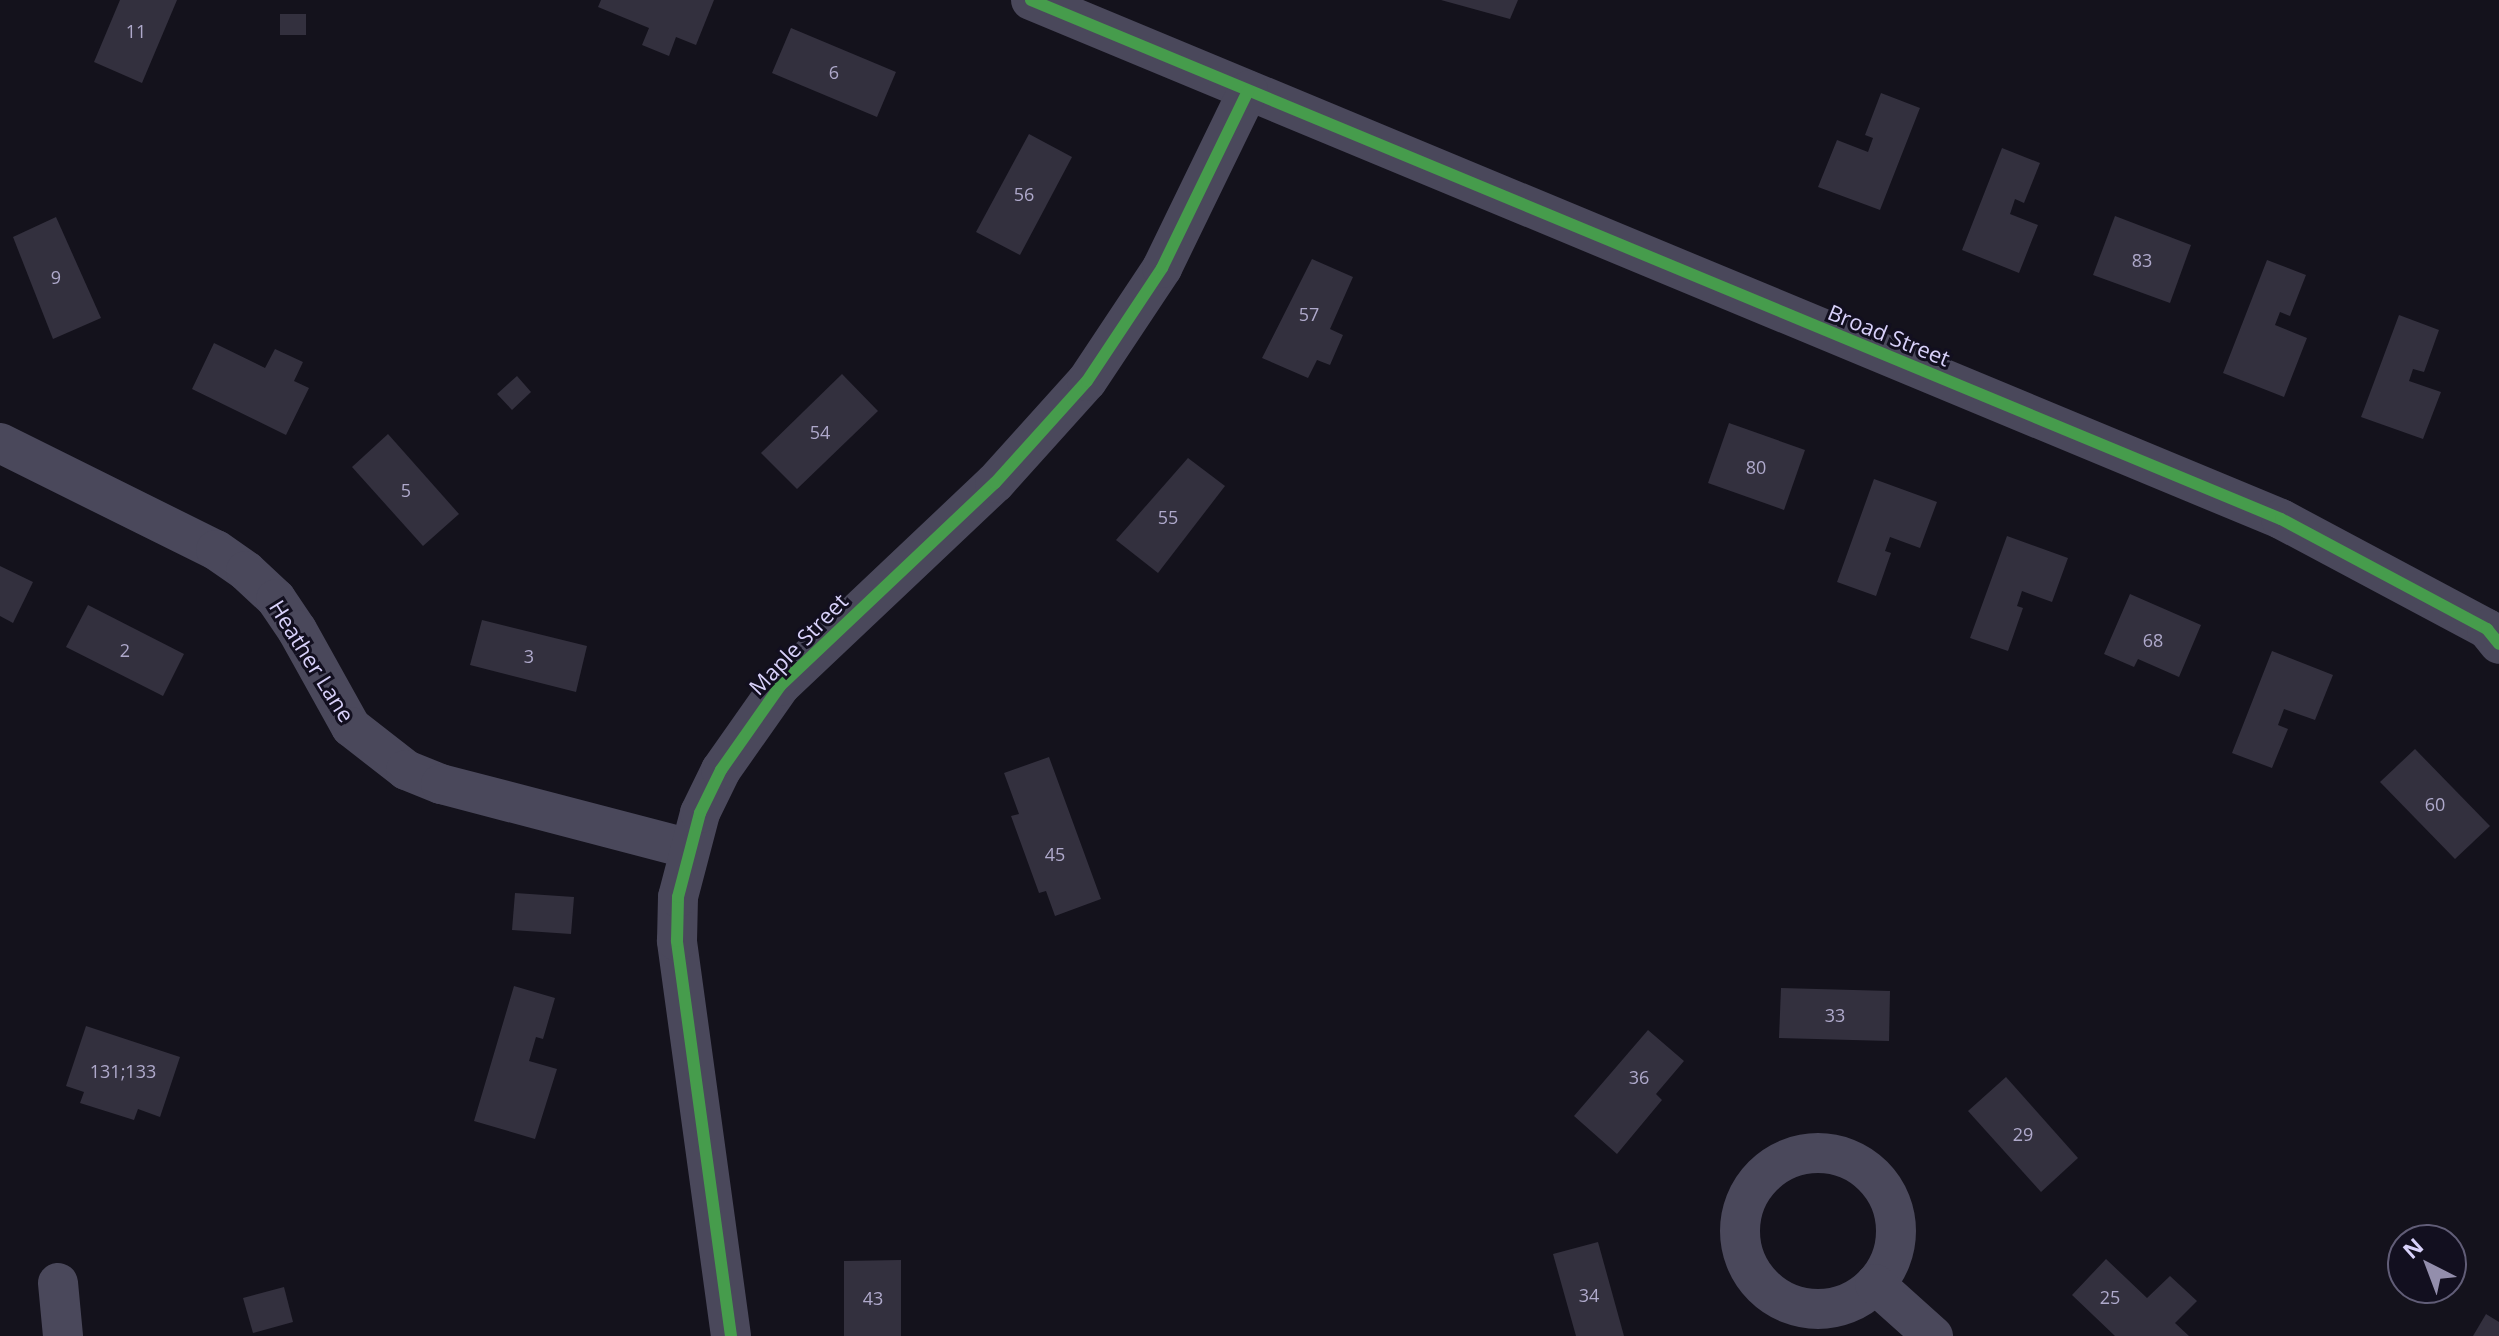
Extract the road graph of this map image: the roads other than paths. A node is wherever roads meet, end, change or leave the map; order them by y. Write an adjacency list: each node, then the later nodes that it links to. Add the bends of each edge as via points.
1 (1031, 0): 2 (street, Broad Street)
2 (1248, 91): 4 (street, Broad Street, via 2281,519 2487,629); 5 (street, Maple Street, via 1162,268 1087,381 995,483 780,686 721,770)
3 (0, 443): 5 (street, Heather Lane, via 216,550 246,571 276,599 297,630 351,727 406,770 441,784)
4 (2499, 644)
5 (687, 848): 9 (street, Maple Street, via 678,897 682,996)
6 (58, 1283): 8 (street)
7 (1875, 1284): 10 (street)
8 (63, 1336)
9 (731, 1336)
10 (1933, 1336)

